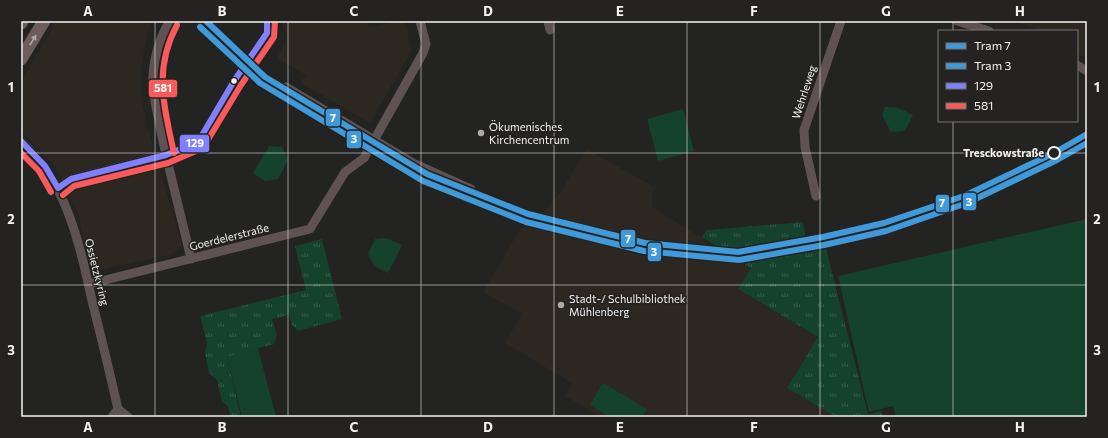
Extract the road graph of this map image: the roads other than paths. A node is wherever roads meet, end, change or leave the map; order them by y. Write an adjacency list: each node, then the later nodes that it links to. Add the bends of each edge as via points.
1 (44, 21): 7 (main road, one-way to 1)
2 (170, 21): 13 (street, via 159,43 152,77)
3 (420, 21): 11 (street, via 426,44 423,54)
4 (841, 21): 16 (street, Wehrleweg, via 804,130 805,147)
5 (957, 21): 6 (street)
6 (985, 30)
7 (21, 59)
8 (1078, 66): 9 (street)
9 (1087, 71)
10 (286, 87): 11 (street)
11 (374, 140): 15 (street, via 413,163); 17 (street, Goerdelerstraße, via 364,158 345,172 310,229)
12 (21, 141): 14 (street, Ossietzkyring, via 45,166)
13 (166, 155): 14 (street, via 71,180); 17 (street)
14 (58, 188): 18 (street, Ossietzkyring, via 70,218)
15 (471, 189)
16 (816, 196)
17 (191, 258): 18 (street, Goerdelerstraße)
18 (88, 284): 19 (street, Ossietzkyring)
19 (118, 409): 20 (street); 21 (street)
20 (112, 417)
21 (128, 417)

